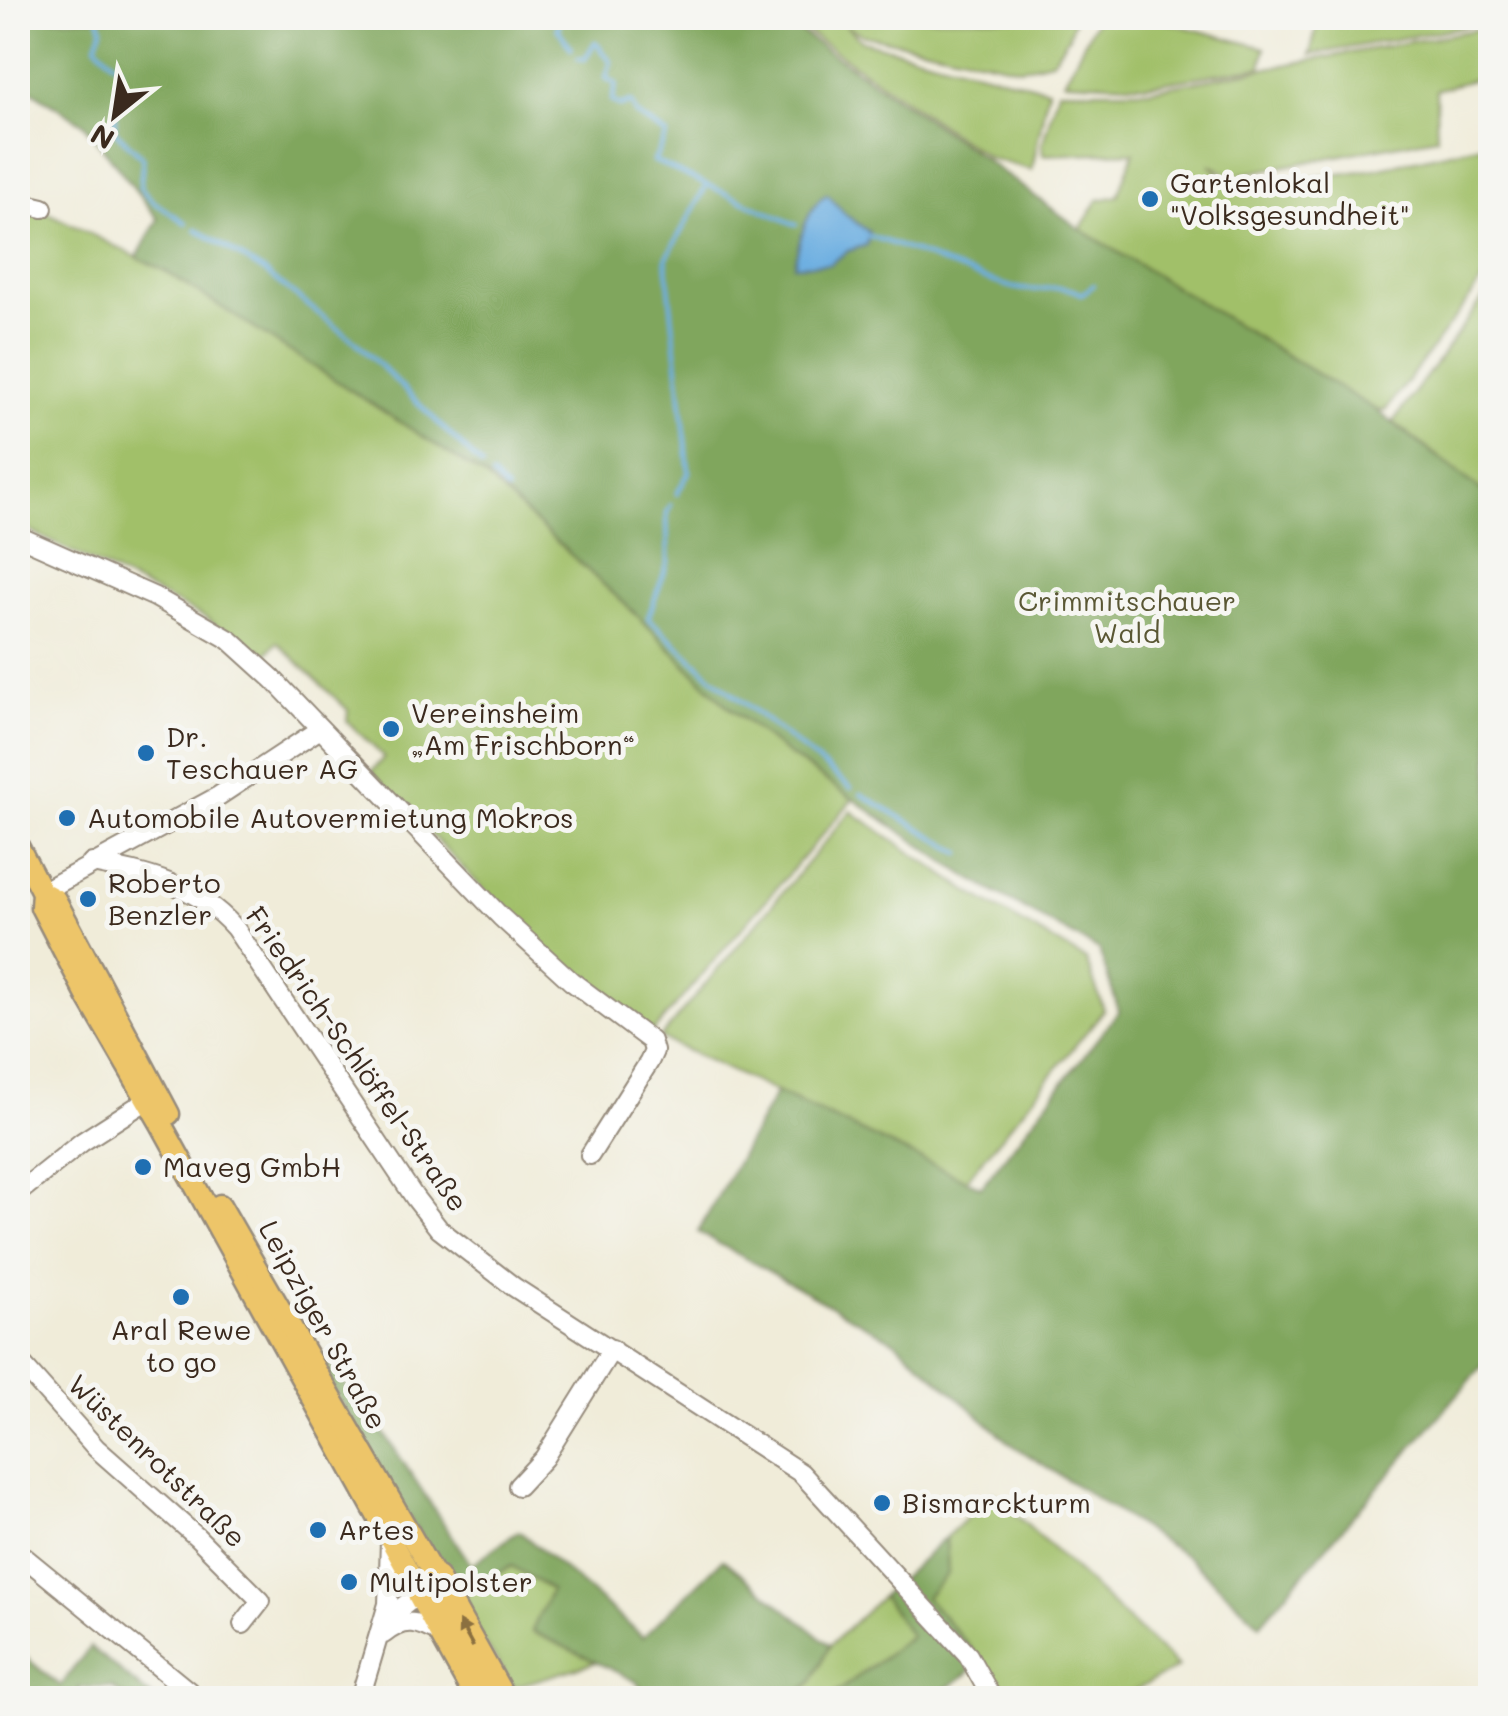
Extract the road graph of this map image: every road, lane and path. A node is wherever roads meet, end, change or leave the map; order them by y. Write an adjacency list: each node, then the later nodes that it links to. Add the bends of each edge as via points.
1 (18, 202): 2 (street)
2 (43, 208)
3 (18, 536): 4 (street, via 155,596 230,640)
4 (320, 729): 6 (street, via 217,797); 9 (street, via 501,917 651,1041 650,1062)
5 (18, 846): 7 (main road, Leipziger Straße)
6 (92, 863): 7 (street); 11 (street, Friedrich-Schlöffel-Straße, via 174,883 219,910 439,1229)
7 (42, 892): 8 (main road, Leipziger Straße, via 55,900)
8 (153, 1096): 10 (street); 14 (main road, Leipziger Straße); 16 (main road, Leipziger Straße, via 346,1428)
9 (590, 1155)
10 (18, 1194)
11 (612, 1349): 13 (street, via 544,1458); 25 (street, Friedrich-Schlöffel-Straße, via 801,1474 968,1655)
12 (18, 1360): 18 (street, Wüstenrotstraße, via 96,1448 262,1601)
13 (518, 1486)
14 (390, 1540): 16 (main road, Leipziger Straße); 17 (street)
15 (18, 1552): 21 (street)
16 (423, 1586): 17 (street); 19 (highway, Leipziger Straße); 20 (street); 24 (highway, Leipziger Straße, one-way to 16)
17 (388, 1604): 20 (street)
18 (243, 1624)
19 (444, 1636): 20 (street, via 404,1621); 23 (highway, Leipziger Straße)
20 (376, 1641): 22 (street)
21 (197, 1698)
22 (360, 1698)
23 (478, 1698)
24 (502, 1698)
25 (992, 1698)

